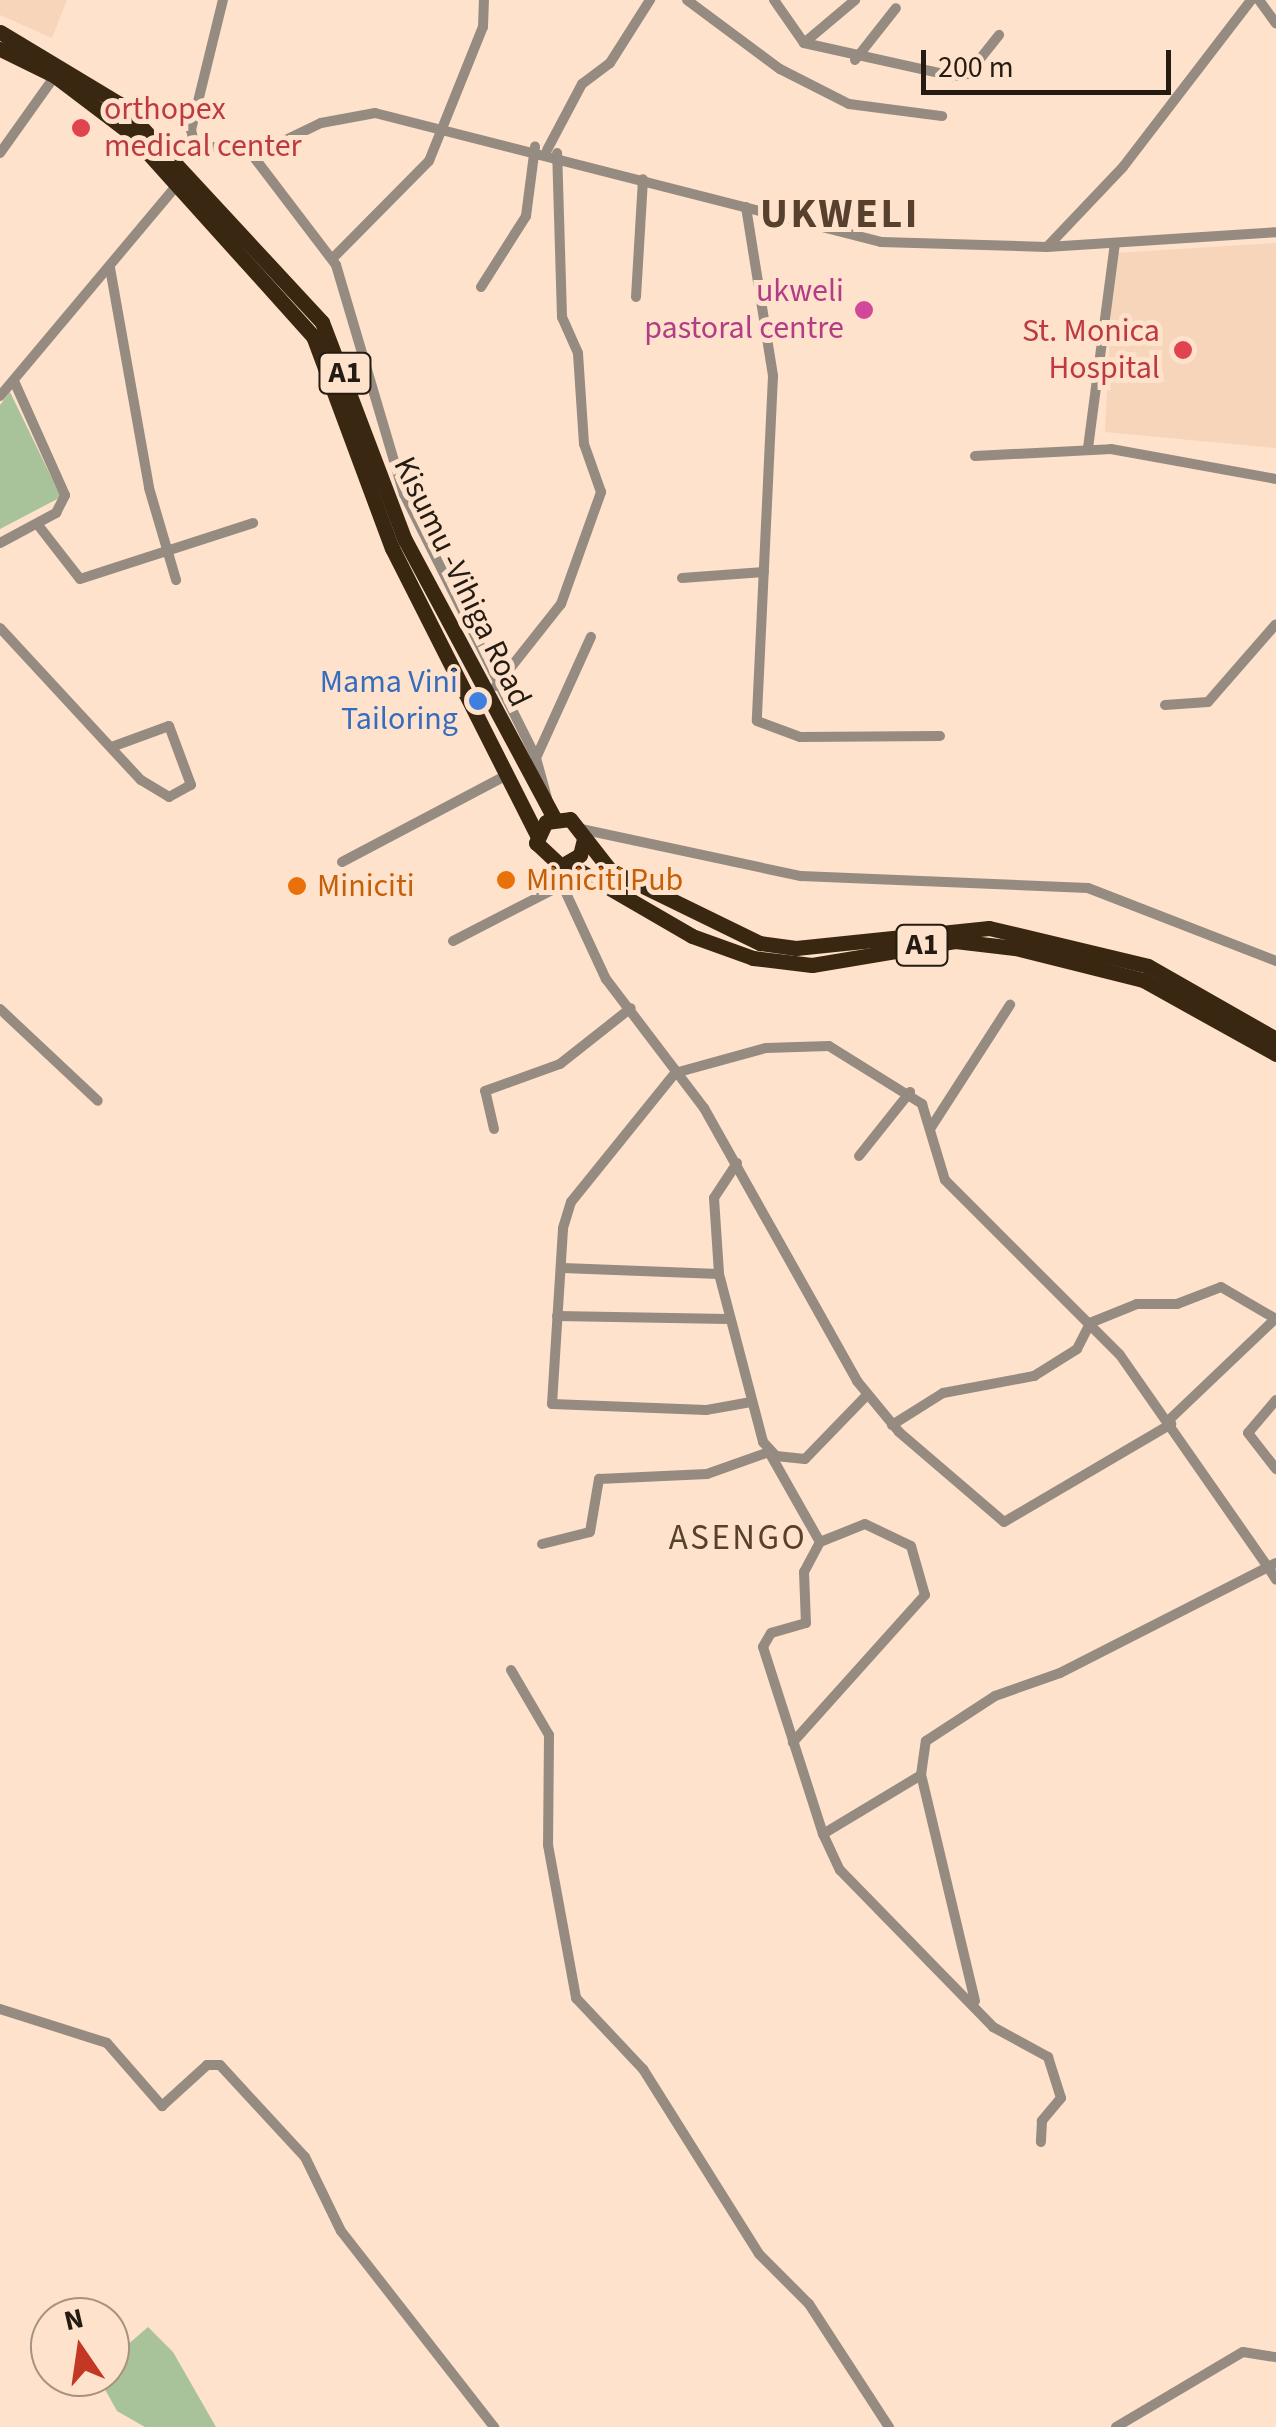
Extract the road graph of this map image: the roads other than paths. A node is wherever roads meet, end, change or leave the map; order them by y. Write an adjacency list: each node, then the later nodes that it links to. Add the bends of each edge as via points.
1 (223, 0): 18 (street, via 190,130)
2 (484, 0): 17 (street, via 484,27)
3 (650, 0): 19 (street, via 610,63 582,84)
4 (687, 0): 16 (street, via 780,69 849,104)
5 (774, 0): 12 (street)
6 (855, 0): 12 (street)
7 (1252, 0): 9 (street); 28 (street, via 1122,167)
8 (896, 8): 14 (street)
9 (1276, 22)
10 (0, 32): 22 (highway, Kisumu -Vihiga Road / A1, via 86,79)
11 (999, 35): 14 (street, via 963,75)
12 (804, 43): 14 (street)
13 (0, 49): 15 (highway, Kisumu -Vihiga Road / A1)
14 (854, 60)
15 (55, 76): 21 (street); 24 (highway, Kisumu -Vihiga Road / A1)
16 (942, 116)
17 (442, 126): 19 (street); 20 (street, via 353,114); 29 (street, via 425,166)
18 (195, 146): 20 (street); 22 (street)
19 (546, 150): 23 (street); 31 (street, via 526,216); 48 (street, via 562,318 578,353 584,444 600,492 561,604)
20 (250, 152): 29 (street)
21 (0, 153)
22 (177, 160): 54 (highway, Kisumu -Vihiga Road / A1, via 328,332 405,540)
23 (643, 179): 25 (street); 32 (street)
24 (180, 182): 30 (street); 53 (highway, Kisumu -Vihiga Road / A1, via 314,336 392,548)
25 (746, 207): 28 (street, via 881,242); 42 (street, via 773,376)
26 (1276, 232): 27 (street)
27 (1115, 244): 28 (street); 35 (street)
28 (1048, 247)
29 (333, 258): 48 (street, via 395,473)
30 (110, 268): 33 (street); 41 (street)
31 (480, 287)
32 (636, 296)
33 (14, 381): 34 (street); 39 (street, via 65,495)
34 (0, 396)
35 (1088, 448): 36 (street); 37 (street, via 1240,466)
36 (975, 456)
37 (1276, 479)
38 (254, 523): 41 (street)
39 (38, 525): 40 (street); 41 (street, via 80,579)
40 (0, 543)
41 (168, 550): 44 (street)
42 (764, 572): 43 (street); 50 (street, via 759,726 849,740)
43 (682, 578)
44 (176, 580)
45 (1276, 624): 49 (street, via 1208,702)
46 (0, 628): 51 (street)
47 (592, 636): 52 (street)
48 (496, 686): 52 (street)
49 (1165, 705)
50 (940, 736)
51 (114, 746): 51 (street, via 166,796 191,785 169,726)
52 (536, 758): 54 (street)
53 (508, 776): 56 (highway, Kisumu -Vihiga Road / A1); 57 (street)
54 (548, 813): 55 (highway, A1); 56 (highway)
55 (583, 834): 58 (highway); 61 (street, via 802,876 1074,886); 65 (highway, A1, via 604,865 657,900 760,944 796,948 989,928 1148,966)
56 (536, 835): 58 (highway, A1)
57 (342, 862)
58 (561, 864): 59 (street); 66 (highway, A1, via 692,936 753,958 812,964 955,940 1015,948 1142,980)
59 (560, 886): 60 (street); 64 (street, via 606,979)
60 (453, 942)
61 (1276, 961)
62 (1010, 1005): 71 (street)
63 (0, 1008): 69 (street)
64 (631, 1008): 67 (street); 70 (street, via 560,1064 485,1091)
65 (1276, 1040)
66 (1276, 1054)
67 (674, 1073): 68 (street, via 766,1048 829,1046); 73 (street); 74 (street, via 571,1202)
68 (910, 1092): 71 (street); 72 (street)
69 (98, 1101)
70 (494, 1129)
71 (930, 1129): 79 (street, via 932,1158 960,1198)
72 (859, 1156)
73 (738, 1163): 75 (street, via 714,1198); 80 (street)
74 (563, 1268): 75 (street); 76 (street)
75 (719, 1274): 77 (street)
76 (558, 1316): 77 (street); 82 (street, via 556,1407 706,1410)
77 (728, 1319): 82 (street)
78 (1276, 1319): 79 (street, via 1221,1287); 83 (street)
79 (1090, 1323): 83 (street); 84 (street, via 1077,1349 1034,1376 943,1393)
80 (866, 1396): 84 (street); 85 (street, via 811,1455)
81 (1276, 1400): 86 (street, via 1248,1433)
82 (751, 1402): 85 (street)
83 (1170, 1422): 84 (street, via 1004,1522); 89 (street)
84 (892, 1425)
85 (769, 1452): 87 (street); 88 (street, via 707,1474 598,1480 590,1532)
86 (1276, 1469)
87 (820, 1542): 92 (street, via 804,1572 806,1622 764,1640); 92 (street, via 875,1526 911,1546 925,1594)
88 (542, 1544)
89 (1272, 1565): 90 (street); 93 (street, via 938,1728 921,1749)
90 (1276, 1580)
91 (511, 1670): 100 (street, via 548,1735 548,1845 576,1998 643,2069 759,2254 809,2304)
92 (793, 1742): 94 (street)
93 (921, 1775): 94 (street); 95 (street)
94 (823, 1834): 95 (street, via 840,1870)
95 (976, 2006): 97 (street, via 1051,2062 1061,2098 1042,2122)
96 (0, 2009): 99 (street, via 107,2043 162,2106 207,2065 220,2064 305,2158 340,2230)
97 (1041, 2142)
98 (1276, 2358): 101 (street, via 1243,2352)
99 (494, 2427)
100 (889, 2427)
101 (1116, 2427)

